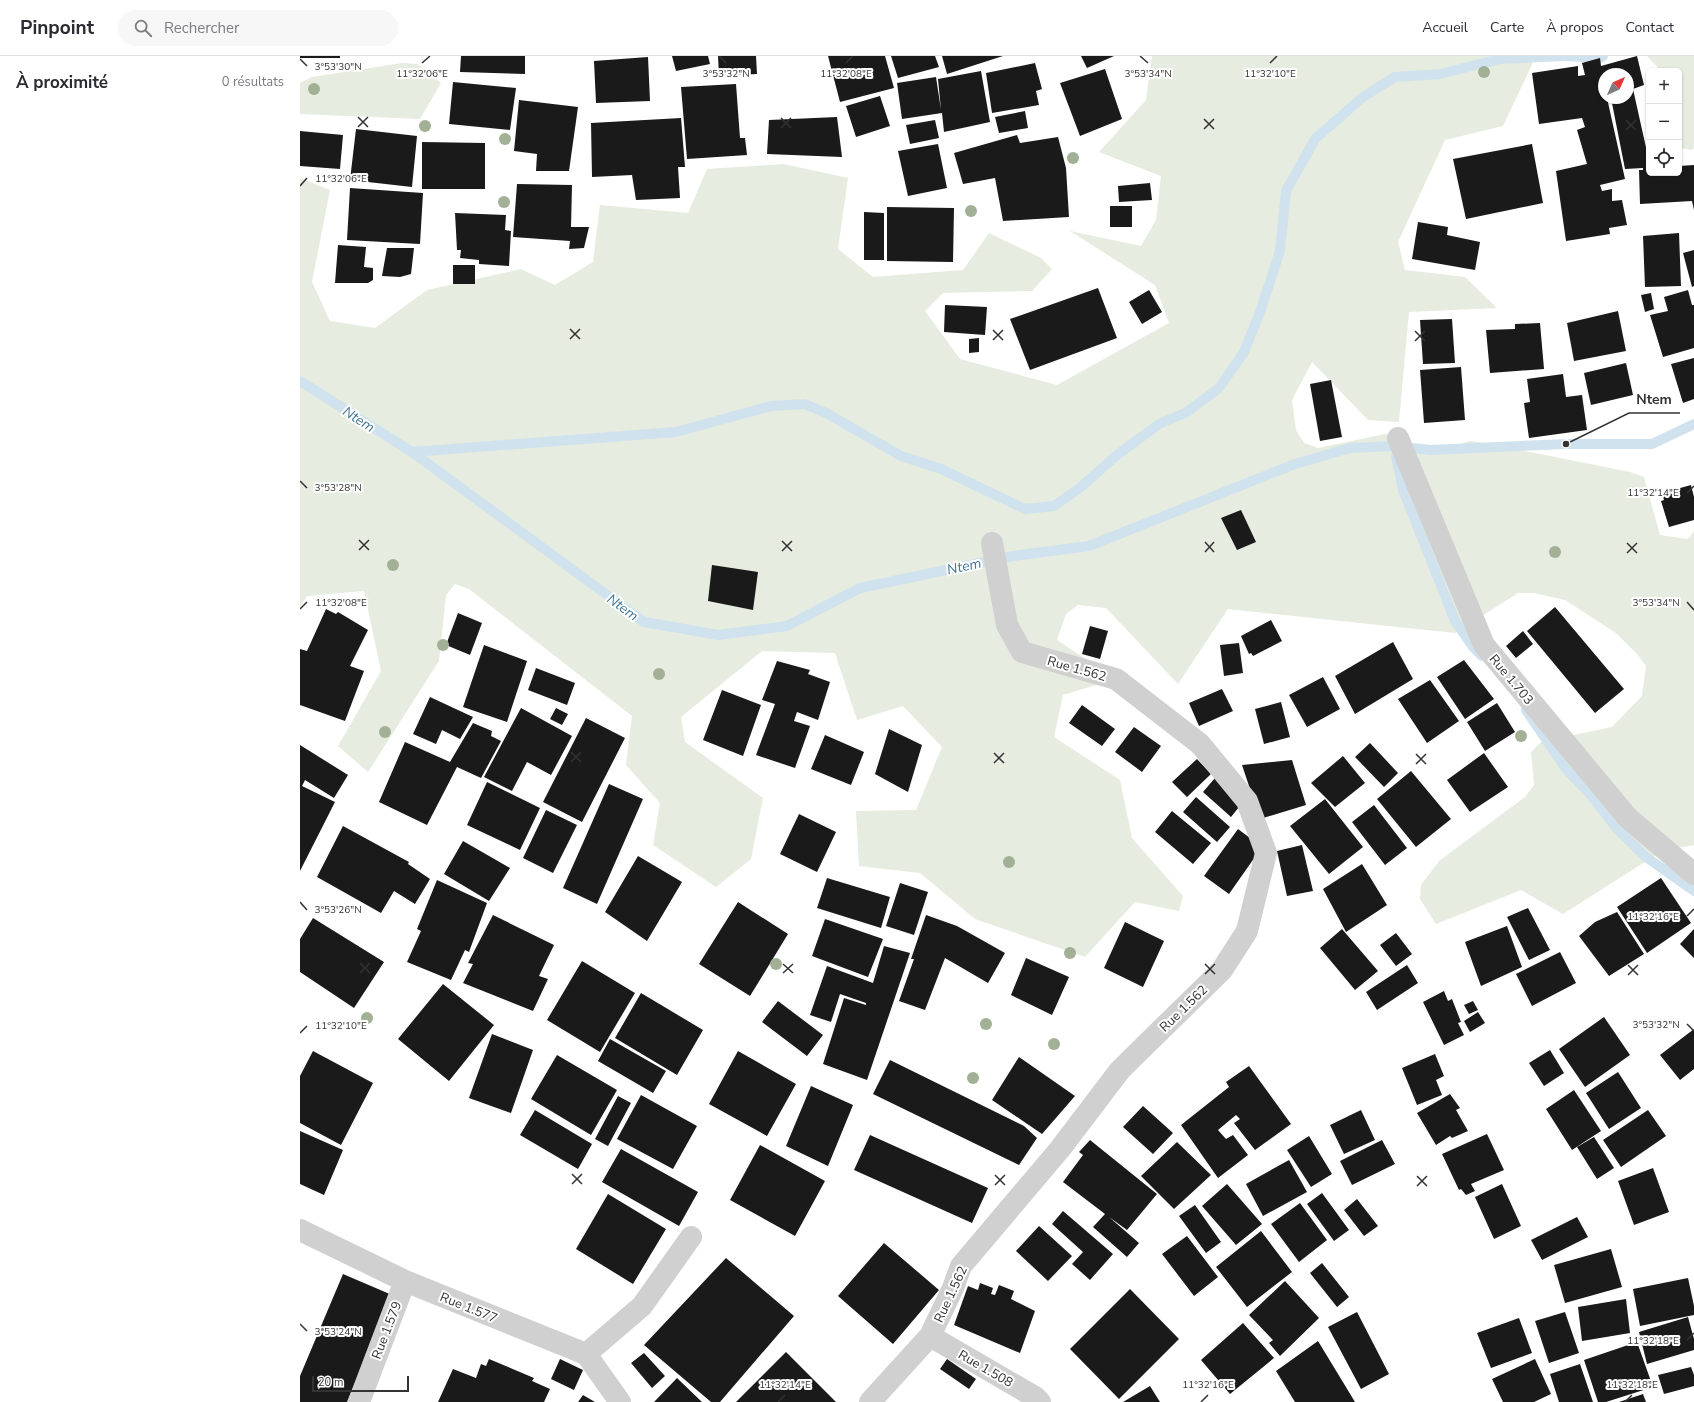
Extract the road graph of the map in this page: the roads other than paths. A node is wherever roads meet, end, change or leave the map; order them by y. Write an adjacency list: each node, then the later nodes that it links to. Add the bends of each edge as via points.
1 (1398, 438): 3 (street, Rue 1.703, via 1484,645 1628,818)
2 (992, 544): 7 (street, Rue 1.562, via 1007,625 1022,652 1116,679 1200,744 1247,801 1266,853 1247,931 1222,970 1120,1070 1060,1149 961,1266)
3 (1694, 874)
4 (300, 1230): 6 (street, Rue 1.577)
5 (691, 1237): 8 (street, via 642,1306)
6 (405, 1281): 8 (street, Rue 1.577); 9 (street, Rue 1.579)
7 (930, 1336): 11 (street, Rue 1.562); 12 (street, Rue 1.508)
8 (586, 1354): 10 (street)
9 (359, 1402)
10 (620, 1402)
11 (870, 1402)
12 (1040, 1402)

